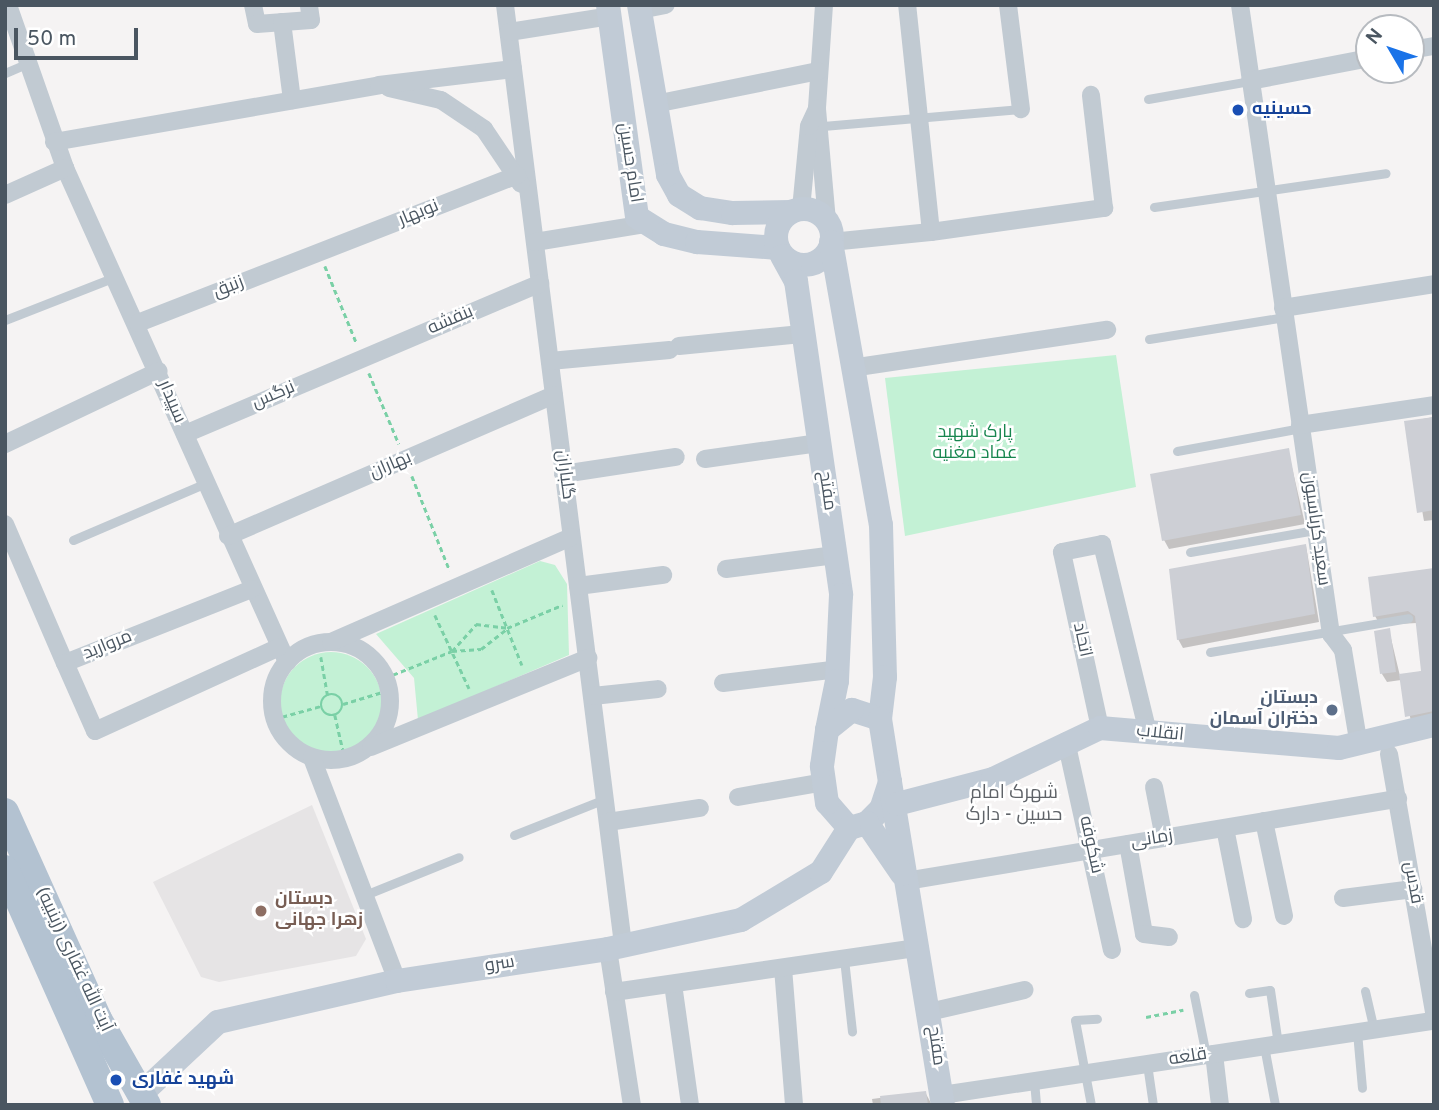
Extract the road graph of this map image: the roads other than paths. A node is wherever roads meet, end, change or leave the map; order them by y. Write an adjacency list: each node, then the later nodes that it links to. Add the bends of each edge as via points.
1 (8, 5): 15 (street, سپیدار)
2 (253, 5): 12 (street, via 257,24)
3 (309, 5): 12 (street, via 311,20)
4 (505, 5): 13 (street, گلباران)
5 (666, 5): 10 (street)
6 (907, 5): 27 (street)
7 (1009, 5): 25 (street)
8 (1240, 5): 19 (street, سعید کرباسیون)
9 (828, 6): 17 (street)
10 (639, 8): 24 (street, امام حسین)
11 (609, 11): 13 (street); 37 (street, امام حسین, via 626,169)
12 (282, 22): 23 (street)
13 (509, 32): 16 (street, گلباران)
14 (1355, 61): 19 (street)
15 (28, 64): 18 (lane); 28 (street, سپیدار)
16 (513, 69): 20 (street); 34 (street, گلباران)
17 (818, 71): 24 (street); 26 (street)
18 (5, 73)
19 (1250, 81): 22 (lane); 32 (street, سعید کرباسیون)
20 (379, 85): 23 (street); 31 (street, via 441,100 484,129)
21 (1091, 96): 39 (street, via 1104,208)
22 (1148, 99)
23 (292, 100): 28 (street)
24 (655, 104): 36 (street, امام حسین, via 668,175 679,195 700,208 733,213)
25 (1021, 109): 27 (lane)
26 (820, 118): 27 (lane); 36 (street, via 809,126); 38 (street)
27 (920, 122): 39 (street)
28 (54, 142): 29 (street, سپیدار)
29 (65, 168): 33 (street); 43 (street, سپیدار)
30 (1386, 173): 32 (lane)
31 (517, 175): 34 (street); 42 (street, نوبهار)
32 (1265, 187): 35 (lane); 46 (street, سعید کرباسیون)
33 (5, 195)
34 (531, 206): 40 (street, گلباران)
35 (1154, 207)
36 (796, 210): 38 (street); 41 (street, via 779,223)
37 (645, 224): 40 (street); 41 (street, امام حسین, via 697,242)
38 (829, 232): 39 (street); 41 (street, امام حسین, via 811,264); 54 (street)
39 (931, 232)
40 (535, 242): 44 (street, گلباران)
41 (780, 252): 50 (street, مفتح, via 796,281)
42 (320, 253): 48 (street, زنبق)
43 (115, 277): 47 (lane); 48 (street, سپیدار)
44 (540, 283): 52 (street, بنفشه); 53 (street, گلباران)
45 (1434, 284): 46 (street)
46 (1284, 312): 51 (lane); 58 (street, سعید کرباسیون)
47 (5, 320)
48 (138, 323): 55 (street, سپیدار)
49 (1107, 330): 54 (street)
50 (801, 334): 53 (street); 60 (street, مفتح)
51 (1149, 339)
52 (362, 358): 59 (street, نرگس)
53 (550, 362): 56 (street, گلباران)
54 (858, 367): 89 (street, via 881,525 885,677)
55 (159, 371): 59 (street, سپیدار); 61 (street)
56 (554, 395): 65 (street, گلباران); 69 (street, بهاران)
57 (1434, 405): 58 (street)
58 (1301, 427): 62 (lane); 68 (street, سعید کرباسیون)
59 (185, 433): 66 (street, سپیدار)
60 (819, 443): 64 (street); 73 (street, مفتح)
61 (5, 444)
62 (1177, 451)
63 (676, 457): 65 (street)
64 (705, 459)
65 (564, 474): 70 (street, گلباران)
66 (206, 483): 69 (street, سپیدار); 71 (lane)
67 (5, 524): 84 (street, مروارید)
68 (1315, 530): 72 (lane); 79 (street, سعید کرباسیون)
69 (228, 536): 76 (street, سپیدار)
70 (571, 537): 77 (street, گلباران); 80 (street)
71 (73, 540)
72 (1190, 552)
73 (835, 555): 74 (street); 85 (street, مفتح)
74 (726, 569)
75 (663, 575): 77 (street)
76 (252, 589): 82 (street, سپیدار); 84 (street, مروارید)
77 (573, 594): 83 (street, گلباران)
78 (1408, 618): 79 (lane)
79 (1331, 634): 81 (lane); 95 (street, سعید کرباسیون, via 1343,650)
80 (325, 643): 82 (street); 96 (street, via 369,655 387,684 383,730)
81 (1210, 652)
82 (283, 654): 84 (street, via 95,731); 98 (street, via 272,689 274,719 286,742)
83 (588, 658): 88 (street, گلباران); 96 (street)
84 (65, 663)
85 (838, 669): 86 (street); 92 (street, مفتح)
86 (723, 683)
87 (659, 689): 88 (street)
88 (593, 696): 103 (street, گلباران)
89 (880, 719): 92 (street, via 852,710); 101 (street, مفتح)
90 (1434, 725): 95 (street, انقلاب)
91 (1100, 728): 93 (street, انقلاب); 93 (street, اتحاد, via 1062,552 1102,544); 94 (street, انقلاب)
92 (827, 730): 99 (street, مفتح)
93 (1147, 733): 95 (street, انقلاب, via 1289,747)
94 (1066, 741): 101 (street, انقلاب, via 993,779); 114 (street, شکوفه)
95 (1359, 746)
96 (366, 749): 98 (street, via 345,759)
97 (1389, 754): 104 (street, قدس)
98 (312, 758): 119 (street)
99 (824, 782): 102 (street); 109 (street, مفتح, via 834,818)
100 (1154, 787): 112 (street)
101 (893, 793): 109 (street, سرو); 117 (street, مفتح)
102 (738, 797)
103 (605, 799): 108 (street, گلباران); 111 (lane)
104 (1398, 799): 107 (street, زمانی); 118 (street, قدس)
105 (700, 808): 108 (street)
106 (5, 812): 148 (main road, آیت الله غفاری (زینبیه), via 99,1019)
107 (1264, 821): 110 (street, زمانی); 121 (street)
108 (608, 822): 124 (street, گلباران)
109 (858, 826): 117 (street, مفتح); 124 (street, سرو, via 821,873 774,904 741,920)
110 (1225, 828): 112 (street, زمانی); 122 (street)
111 (514, 835)
112 (1164, 838): 113 (street, زمانی)
113 (1128, 844): 114 (street, زمانی); 123 (street, via 1144,934)
114 (1092, 850): 117 (street, زمانی); 126 (street, شکوفه)
115 (459, 857): 119 (lane)
116 (5, 869): 150 (main road, آیت الله غفاری (زینبیه))
117 (906, 881): 125 (street, مفتح)
118 (1413, 889): 120 (street); 137 (street, قدس)
119 (365, 895): 129 (street)
120 (1343, 898)
121 (1284, 916)
122 (1243, 919)
123 (1169, 937)
124 (616, 947): 129 (street, سرو); 133 (street, گلباران)
125 (917, 948): 127 (street); 136 (street, مفتح)
126 (1112, 950)
127 (844, 959): 128 (street); 141 (lane)
128 (783, 968): 130 (street); 153 (street)
129 (397, 981): 148 (street, سرو, via 218,1022)
130 (673, 984): 133 (street); 152 (street)
131 (1024, 990): 136 (street)
132 (1365, 991): 140 (lane)
133 (614, 992): 151 (street, گلباران)
134 (1249, 993): 142 (lane, via 1270,990)
135 (1194, 995): 143 (lane)
136 (929, 1012): 149 (street, مفتح)
137 (1434, 1013)
138 (1097, 1019): 145 (lane, via 1074,1020)
139 (1434, 1021): 140 (street, قلعه)
140 (1366, 1031): 142 (street, قلعه); 147 (lane)
141 (852, 1032)
142 (1271, 1045): 143 (street, قلعه); 158 (lane)
143 (1210, 1054): 144 (street, قلعه); 157 (street)
144 (1147, 1064): 145 (street, قلعه); 156 (lane)
145 (1089, 1072): 146 (street, قلعه); 155 (lane)
146 (1034, 1081): 149 (street, قلعه); 154 (lane)
147 (1362, 1088)
148 (145, 1099)
149 (942, 1100)
150 (110, 1105)
151 (632, 1105)
152 (690, 1105)
153 (794, 1105)
154 (1036, 1105)
155 (1091, 1105)
156 (1153, 1105)
157 (1220, 1105)
158 (1275, 1105)

